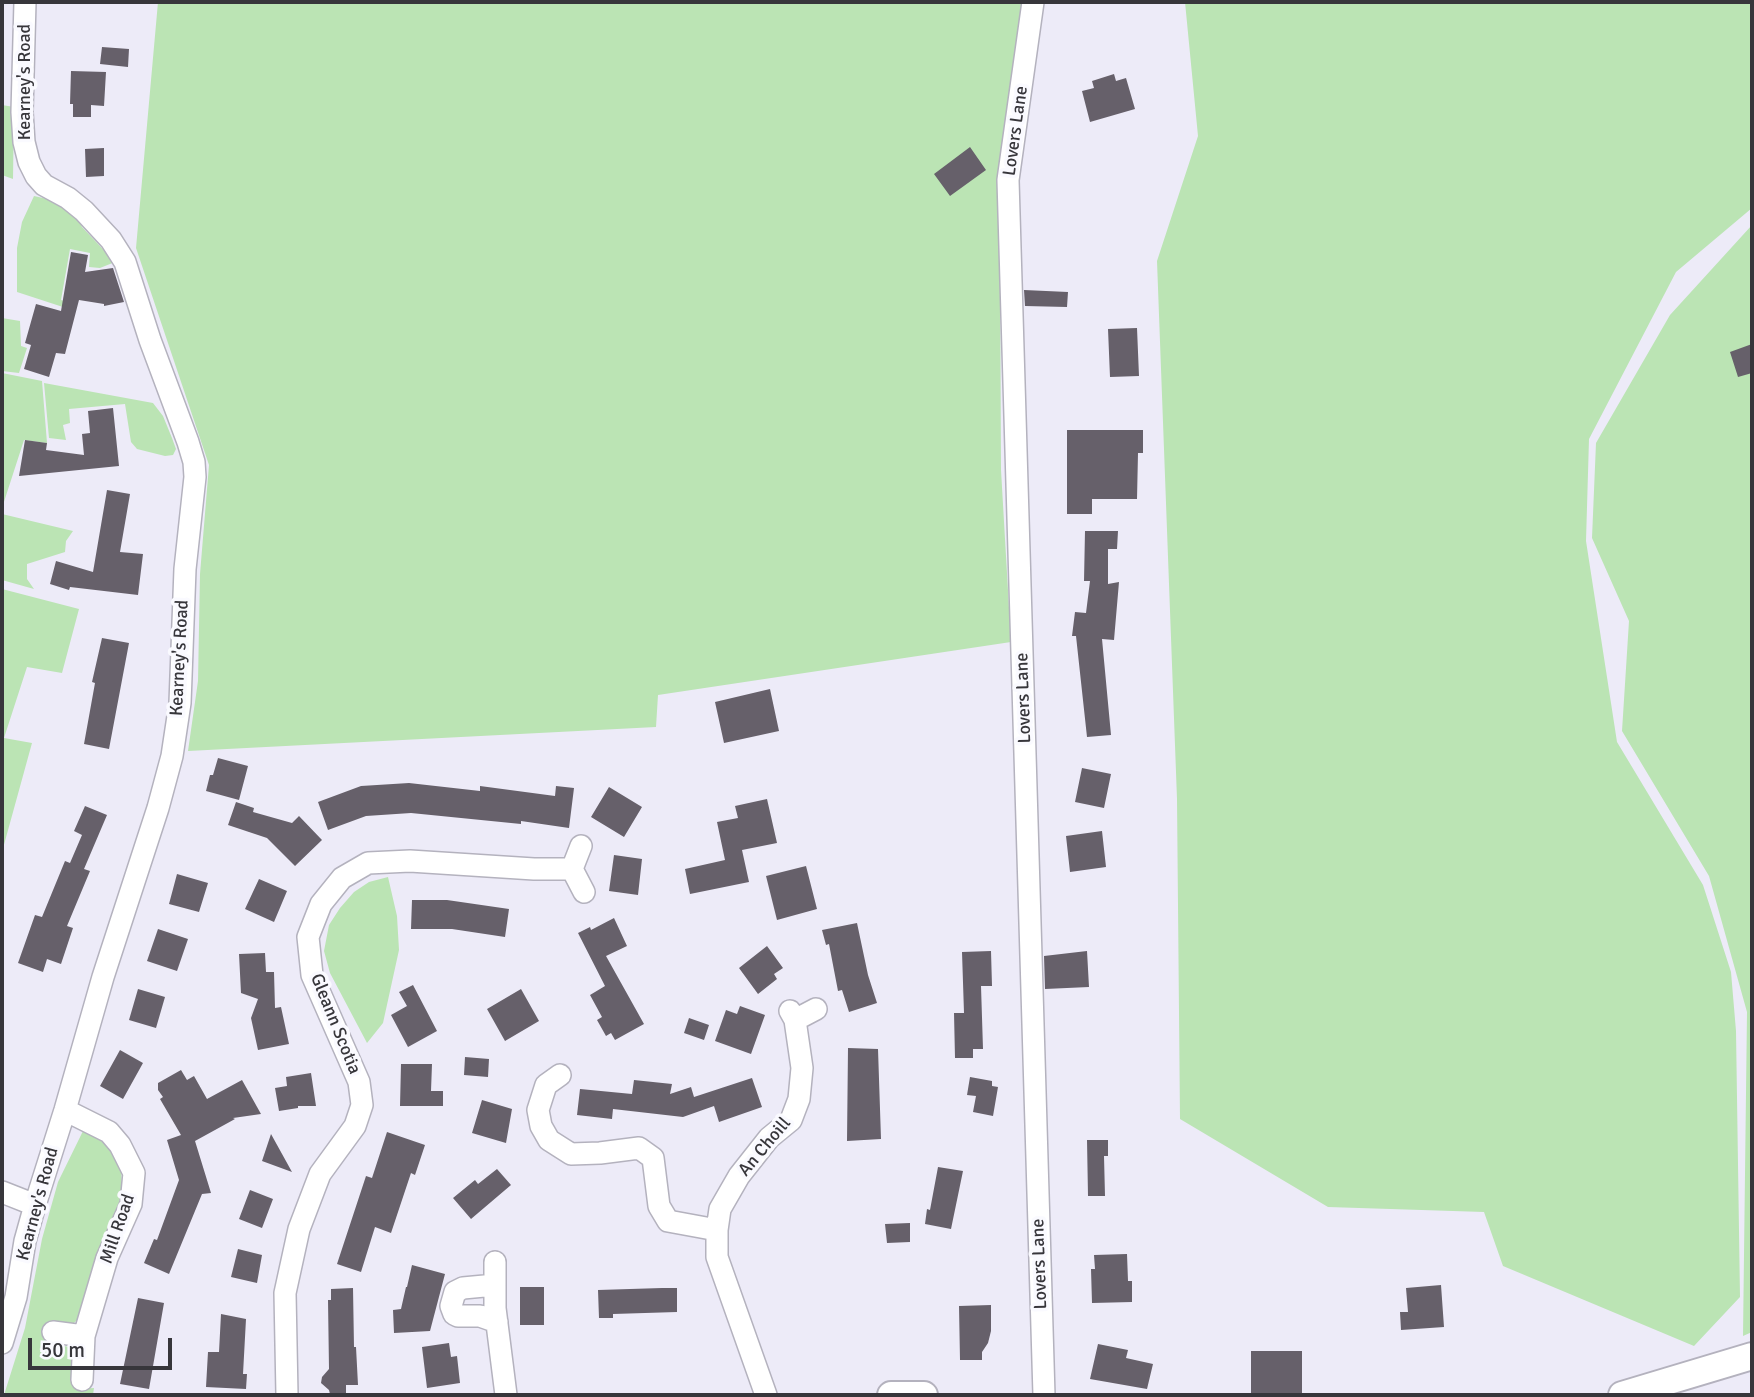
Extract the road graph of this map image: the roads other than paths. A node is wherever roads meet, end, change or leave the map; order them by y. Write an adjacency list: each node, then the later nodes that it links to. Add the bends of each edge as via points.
1 (25, 2): 8 (street, Kearney's Road, via 22,111 29,162 44,185 84,211 125,262 194,470 180,703 172,756)
2 (1032, 2): 25 (street, Lovers Lane, via 1008,180)
3 (581, 846): 4 (street)
4 (572, 869): 5 (street); 20 (street, Gleann Scotia, via 368,863 342,878 321,904 308,937 312,975 359,1082 362,1105 355,1126 320,1174 299,1229 285,1293)
5 (584, 892)
6 (816, 1009): 11 (street, An Choill, via 793,1015 802,1068 791,1120 769,1138 739,1176 720,1209)
7 (561, 1075): 11 (street, via 546,1085 538,1110 549,1140 571,1154 639,1148 653,1158 659,1206 668,1221)
8 (65, 1110): 10 (street, Kearney's Road); 16 (street, Mill Road, via 109,1132 134,1174 131,1204 107,1258)
9 (2, 1192): 10 (street)
10 (35, 1205): 17 (street, Kearney's Road)
11 (717, 1230): 22 (street, An Choill, via 717,1257)
12 (495, 1262): 13 (street)
13 (495, 1286): 14 (street); 14 (street, via 463,1288 455,1292 451,1307 458,1316)
14 (498, 1322): 21 (street)
15 (53, 1332): 16 (street)
16 (84, 1336): 19 (street, Mill Road)
17 (2, 1343)
18 (1752, 1356): 26 (street)
19 (82, 1380)
20 (288, 1395)
21 (506, 1395)
22 (766, 1395)
23 (891, 1395): 24 (street)
24 (924, 1395)
25 (1044, 1395)
26 (1622, 1395)

